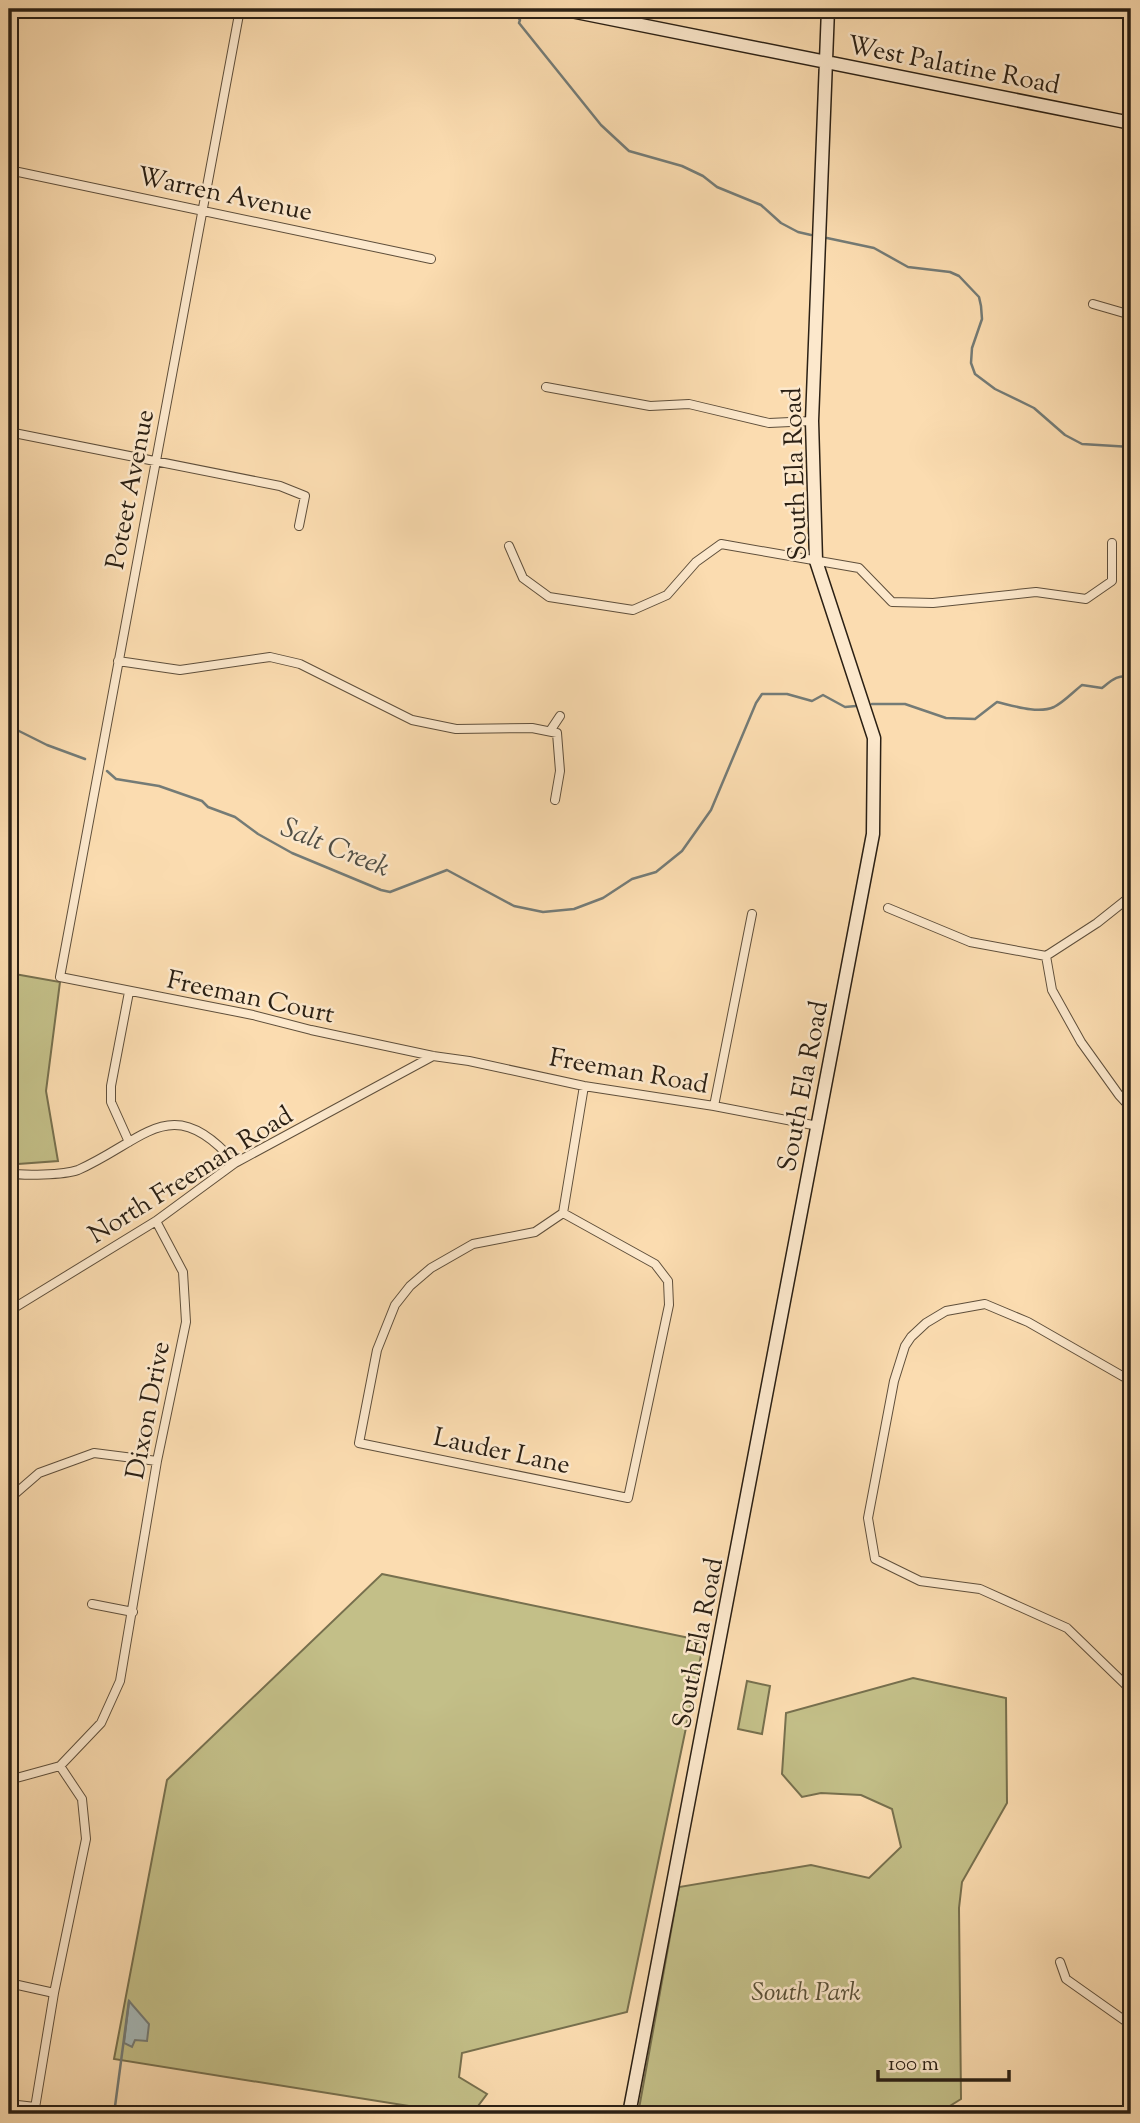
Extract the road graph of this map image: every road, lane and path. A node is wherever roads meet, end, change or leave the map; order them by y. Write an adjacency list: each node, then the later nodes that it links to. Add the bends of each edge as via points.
1 (240, 9): 8 (street, Poteet Avenue)
2 (561, 9): 4 (main road, West Palatine Road)
3 (828, 9): 4 (main road, South Ela Road)
4 (826, 61): 6 (main road, West Palatine Road); 13 (main road, South Ela Road)
5 (1131, 96): 6 (street)
6 (1128, 123)
7 (9, 170): 8 (street, Warren Avenue)
8 (204, 209): 9 (street, Warren Avenue); 15 (street, Poteet Avenue)
9 (431, 259)
10 (1093, 304): 11 (street)
11 (1131, 315)
12 (546, 387): 13 (street, via 650,407 689,404 769,423)
13 (812, 421): 19 (main road, South Ela Road)
14 (9, 432): 15 (street)
15 (155, 463): 16 (street, via 279,486 304,496); 20 (street, Poteet Avenue)
16 (299, 526)
17 (1112, 543): 19 (street, via 1112,581 1086,599 1036,592 933,603 892,602 859,568)
18 (509, 546): 19 (street, via 523,578 549,597 633,610 667,595 695,562 721,544)
19 (816, 561): 34 (main road, South Ela Road, via 874,738 873,834)
20 (118, 661): 22 (street, via 180,670 270,657 300,664 412,720 456,729); 28 (street, Poteet Avenue)
21 (560, 716): 22 (street)
22 (550, 732): 23 (street, via 557,733 561,771)
23 (555, 800)
24 (1131, 896): 27 (street)
25 (888, 908): 27 (street, via 970,942)
26 (752, 914): 32 (street)
27 (1046, 956): 33 (street, via 1052,990 1081,1041)
28 (60, 977): 29 (street, Freeman Court)
29 (129, 992): 30 (street, Freeman Court); 35 (street, via 111,1102)
30 (433, 1056): 31 (street, Freeman Road); 36 (street, North Freeman Road)
31 (584, 1086): 32 (street, Freeman Road); 38 (street)
32 (714, 1106): 34 (street, Freeman Road)
33 (1131, 1108)
34 (818, 1126): 55 (main road, South Ela Road)
35 (129, 1142): 36 (street, via 168,1125 190,1127 218,1143); 37 (street, via 75,1171)
36 (235, 1164): 39 (street, North Freeman Road)
37 (9, 1173)
38 (563, 1213): 38 (street, Lauder Lane, via 535,1232 473,1244 410,1286 395,1305 377,1350 359,1443 628,1498 669,1305 668,1282 655,1264)
39 (156, 1221): 40 (street, North Freeman Road); 42 (street, Dixon Drive, via 183,1272 186,1322)
40 (9, 1311)
41 (1131, 1381): 46 (street, via 1028,1322 985,1304 946,1311 926,1323 905,1346 868,1518 875,1559 920,1581 980,1589 1066,1629)
42 (157, 1461): 43 (street, via 94,1453 39,1473); 45 (street, Dixon Drive)
43 (9, 1499)
44 (92, 1604): 45 (street)
45 (133, 1612): 47 (street, Dixon Drive, via 120,1681 101,1723)
46 (1131, 1690)
47 (60, 1766): 48 (street); 51 (street, via 82,1799 86,1839)
48 (9, 1780)
49 (1060, 1962): 52 (street, via 1066,1979)
50 (9, 1983): 51 (street)
51 (54, 1993): 54 (street)
52 (1131, 2025)
53 (9, 2104): 54 (street)
54 (34, 2111)
55 (629, 2114)

